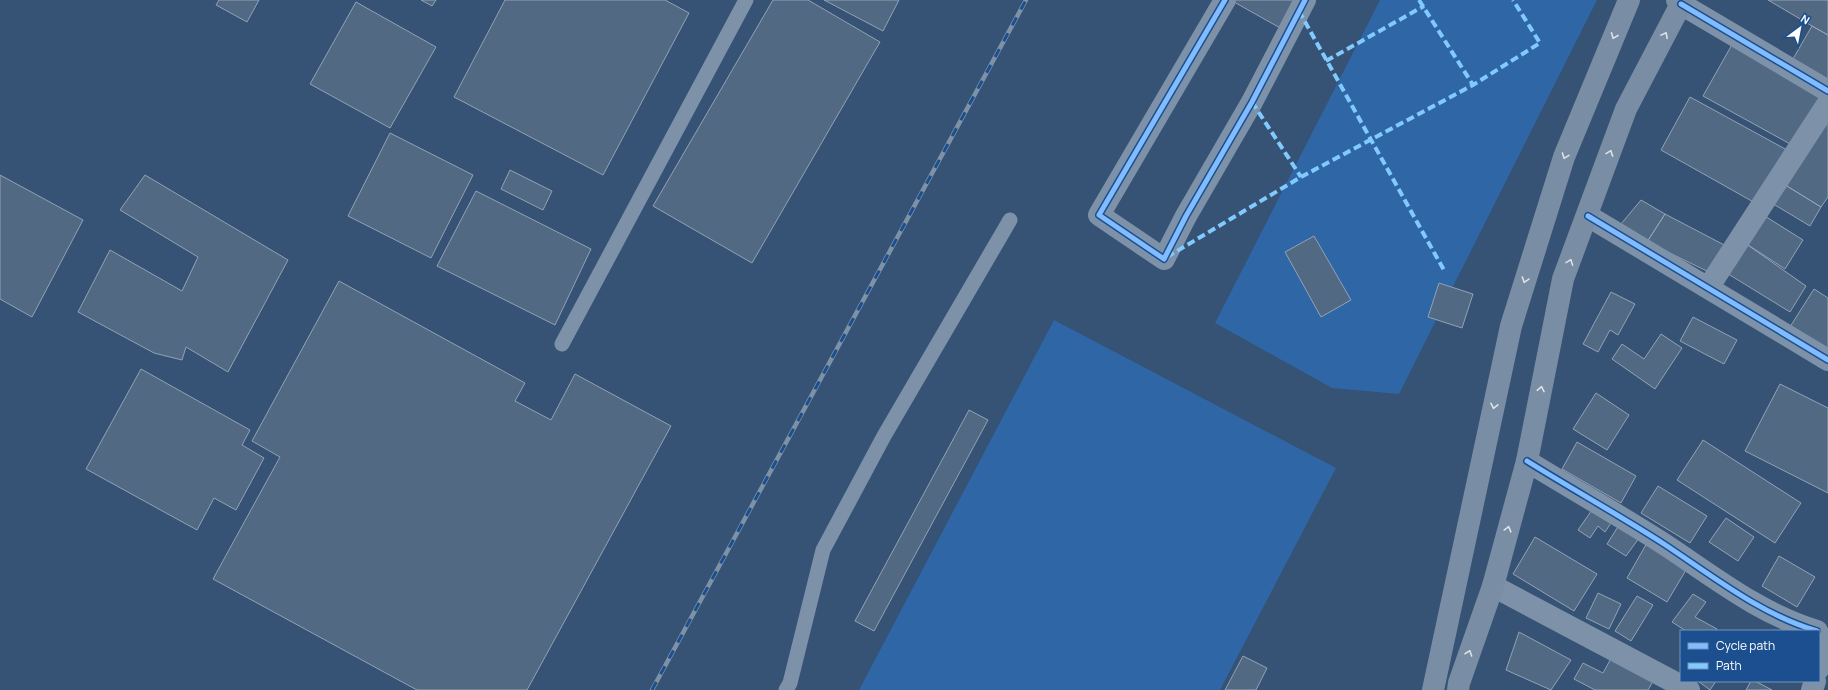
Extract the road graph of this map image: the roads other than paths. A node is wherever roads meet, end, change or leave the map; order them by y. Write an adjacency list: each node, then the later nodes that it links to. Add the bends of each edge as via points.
1 (746, 0): 11 (lane)
2 (1225, 0): 3 (street, via 1099,215 1164,259 1252,102)
3 (1305, 0)
4 (1629, 0): 19 (main road, one-way to 19, via 1564,157 1511,326)
5 (1679, 2): 6 (street); 8 (main road, one-way to 5, via 1626,108)
6 (1828, 91)
7 (1828, 103): 10 (street)
8 (1588, 216): 10 (street); 13 (main road, one-way to 8, via 1563,279)
9 (1010, 220): 18 (lane, via 884,436 823,550 790,683)
10 (1708, 288): 12 (street)
11 (562, 344)
12 (1828, 360)
13 (1526, 461): 14 (main road, one-way to 13); 15 (street, via 1663,544 1746,599 1792,623)
14 (1493, 586): 20 (main road, one-way to 14); 21 (street)
15 (1815, 630)
16 (1828, 639): 17 (street)
17 (1820, 665)
18 (786, 690)
19 (1433, 690)
20 (1458, 690)
21 (1689, 690)

